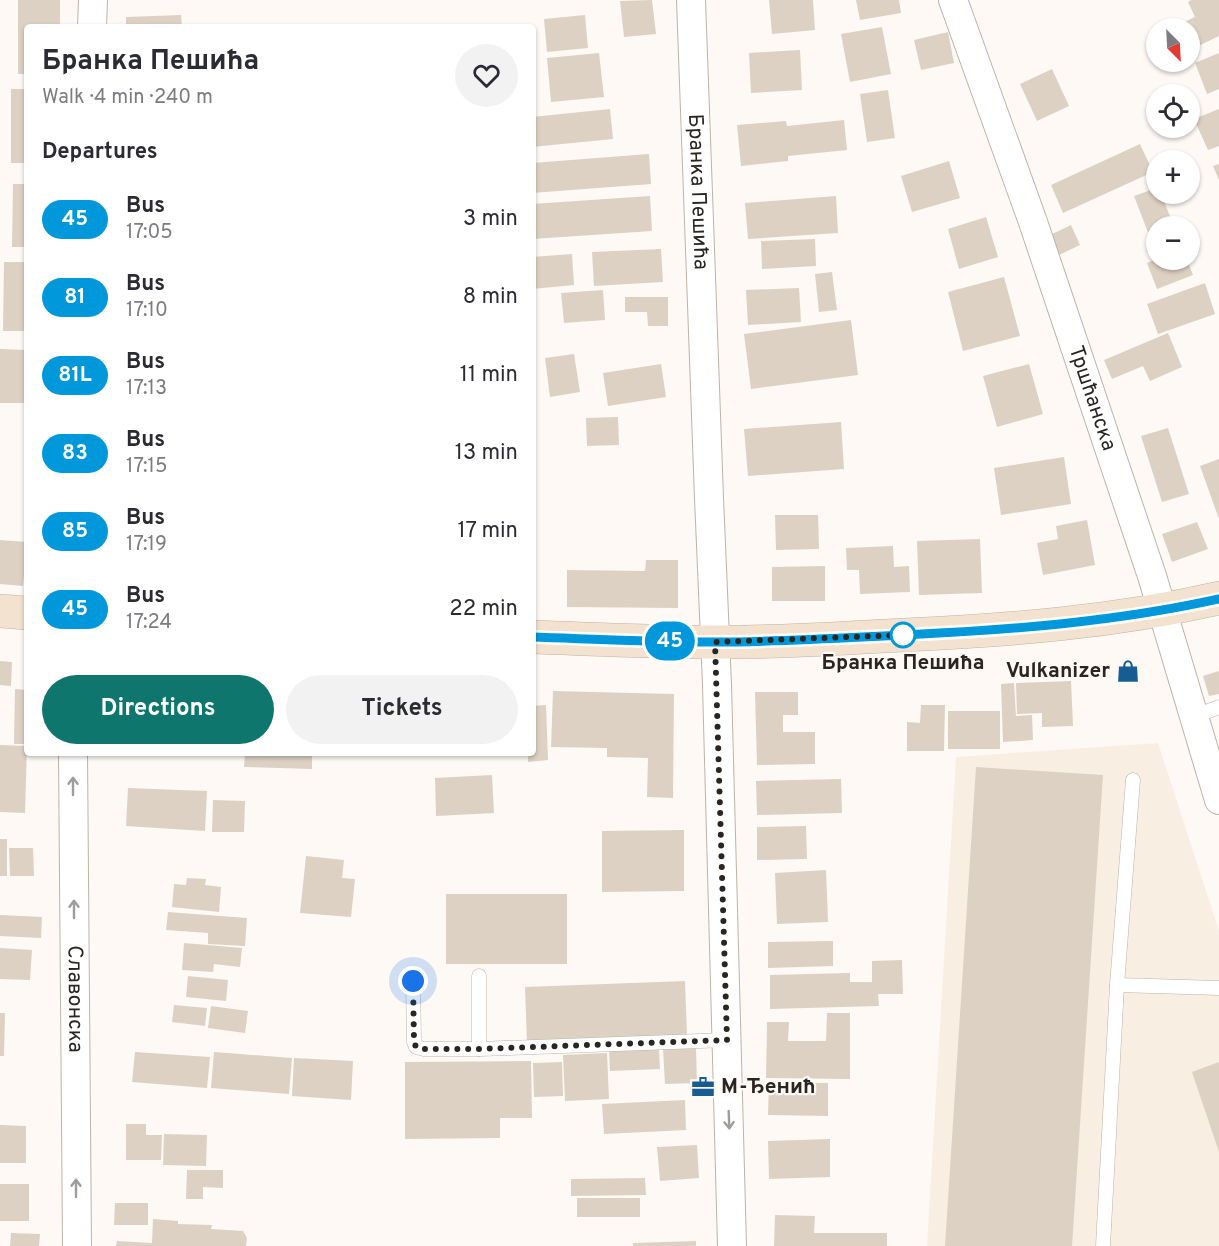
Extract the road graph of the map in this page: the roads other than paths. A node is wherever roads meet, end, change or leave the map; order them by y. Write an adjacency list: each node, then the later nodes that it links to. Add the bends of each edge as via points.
1 (93, 0): 4 (street)
2 (691, 0): 10 (street, Бранка Пешића)
3 (953, 0): 6 (street, Тршћанска, via 1033,222)
4 (92, 24)
5 (1219, 598): 6 (main road)
6 (1163, 610): 10 (main road, via 993,630); 11 (street, Тршћанска)
7 (0, 611): 8 (main road)
8 (24, 613)
9 (536, 637): 10 (main road)
10 (715, 642): 19 (street, Бранка Пешића)
11 (1207, 712): 14 (street, Тршћанска)
12 (73, 756): 21 (street, Славонска, one-way to 12)
13 (1133, 780): 17 (lane)
14 (1219, 800)
15 (478, 976): 20 (lane)
16 (413, 981): 20 (lane, via 416,1047)
17 (1118, 985): 18 (lane); 23 (lane)
18 (1219, 988)
19 (727, 1040): 20 (lane); 22 (street, Бранка Пешића, one-way to 22)
20 (479, 1049)
21 (76, 1246)
22 (732, 1246)
23 (1103, 1246)

